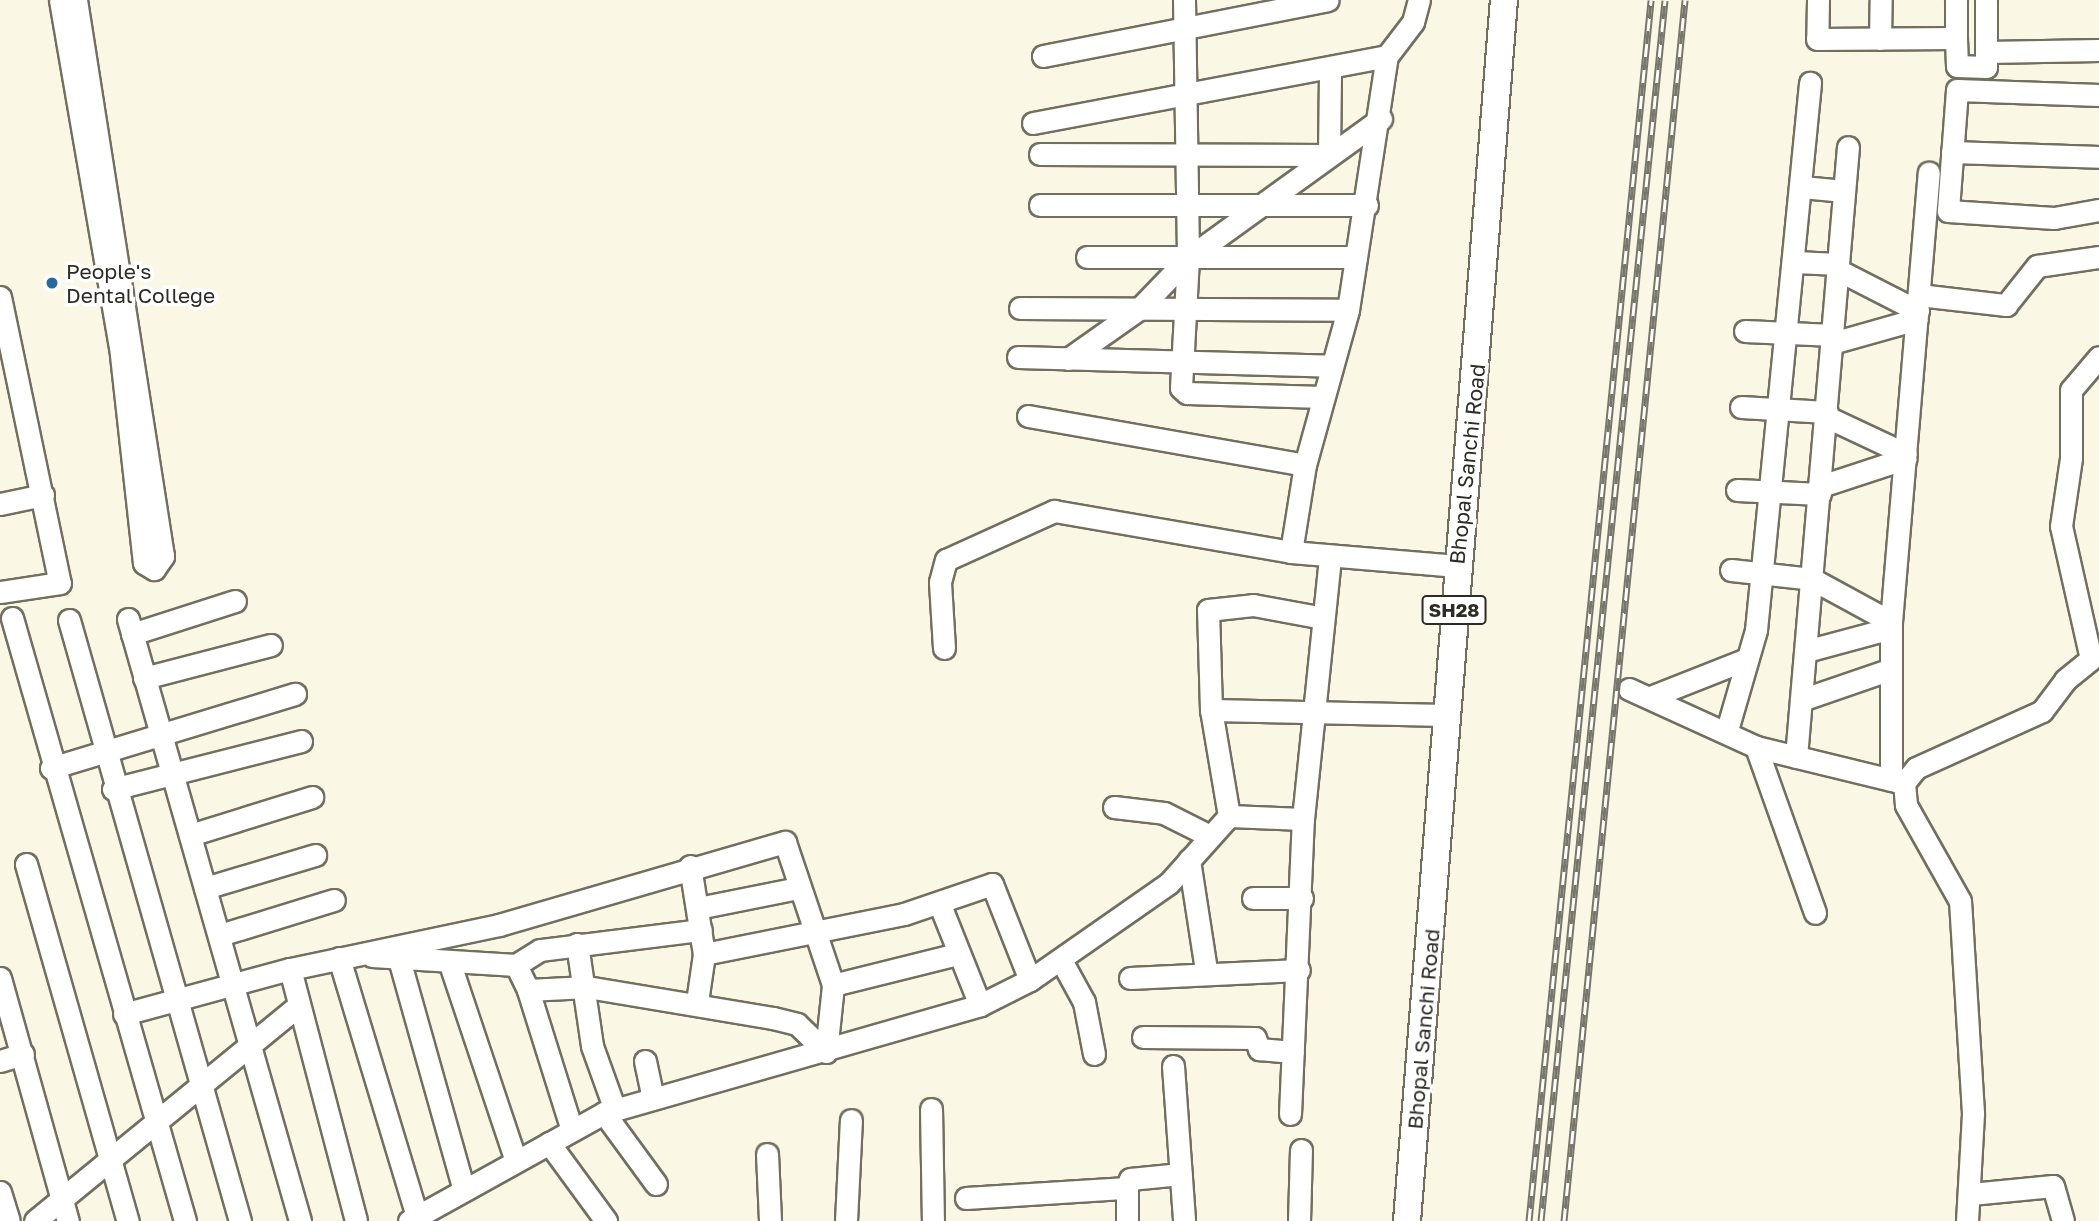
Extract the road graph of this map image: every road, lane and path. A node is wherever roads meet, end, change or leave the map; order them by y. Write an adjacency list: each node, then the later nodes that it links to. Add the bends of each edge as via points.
1 (60, 0): 2 (street, via 120,346 144,563 153,569 163,556)
2 (76, 0)
3 (1184, 0): 13 (street)
4 (1328, 0): 11 (street)
5 (1419, 0): 19 (street, via 1413,22)
6 (1504, 0): 75 (main road, Bhopal Sanchi Road / SH28)
7 (1818, 0): 15 (street, via 1817,39)
8 (1881, 0): 15 (street)
9 (1956, 0): 14 (street)
10 (1986, 0): 17 (street)
11 (1305, 3): 12 (street)
12 (1248, 9): 13 (street)
13 (1185, 33): 18 (street); 22 (street)
14 (1956, 38): 15 (street); 17 (street, via 1957,66 1986,67)
15 (1880, 39)
16 (2099, 50): 17 (street)
17 (1986, 52)
18 (1044, 56)
19 (1387, 56): 20 (street); 24 (street)
20 (1329, 69): 22 (street); 30 (street)
21 (1810, 83): 33 (street)
22 (1187, 93): 25 (street); 27 (street)
23 (2099, 94): 28 (street, via 1957,90)
24 (1381, 119): 30 (street); 37 (street)
25 (1033, 123)
26 (1848, 147): 34 (street)
27 (1187, 151): 29 (street); 30 (street); 35 (street)
28 (1952, 152): 31 (street); 39 (street, via 1948,211 2054,218)
29 (1040, 153)
30 (1329, 155): 38 (street)
31 (2099, 157)
32 (1929, 173): 50 (street)
33 (1802, 187): 34 (street); 44 (street)
34 (1844, 191): 45 (street)
35 (1188, 204): 36 (street); 38 (street); 43 (street)
36 (1040, 205)
37 (1367, 205): 38 (street); 41 (street)
38 (1259, 208): 43 (street)
39 (2099, 210)
40 (1087, 257): 43 (street)
41 (1356, 257): 43 (street); 51 (street)
42 (2099, 257): 50 (street, via 2037,266 2006,304)
43 (1188, 258): 47 (street); 49 (street)
44 (1795, 262): 45 (street); 53 (street)
45 (1838, 267): 50 (street); 54 (street)
46 (0, 297): 57 (street)
47 (1184, 306): 49 (street); 51 (street); 59 (street)
48 (1020, 308): 49 (street)
49 (1139, 309): 58 (street)
50 (1918, 309): 54 (street); 66 (street)
51 (1348, 310): 60 (street)
52 (1745, 331): 53 (street)
53 (1789, 332): 54 (street); 63 (street)
54 (1832, 339): 64 (street)
55 (1018, 357): 58 (street)
56 (2099, 357): 106 (street, via 2071,390 2071,458 2061,526 2091,659 2065,680 2042,711)
57 (7, 358): 71 (street)
58 (1068, 359): 59 (street, via 1133,375)
59 (1184, 366): 60 (street); 61 (street, via 1181,388 1187,393)
60 (1332, 366): 61 (street)
61 (1323, 397): 67 (street)
62 (1741, 407): 63 (street)
63 (1781, 410): 64 (street); 70 (street)
64 (1827, 414): 66 (street); 69 (street)
65 (1028, 416): 67 (street)
66 (1906, 456): 69 (street); 84 (street)
67 (1305, 465): 73 (street)
68 (1737, 490): 70 (street)
69 (1821, 490): 70 (street); 78 (street)
70 (1772, 491): 77 (street)
71 (43, 495): 72 (street); 79 (street, via 60,583)
72 (0, 504)
73 (1291, 552): 74 (street); 86 (street, via 1054,511 964,546 946,560 940,582)
74 (1330, 557): 75 (street); 82 (street)
75 (1457, 566): 97 (main road, Bhopal Sanchi Road / SH28)
76 (1731, 570): 77 (street)
77 (1762, 572): 78 (street); 88 (street, via 1756,630)
78 (1812, 579): 84 (street); 87 (street)
79 (0, 592)
80 (235, 601): 90 (street, via 130,626)
81 (12, 618): 104 (street)
82 (1323, 618): 95 (street, via 1253,605 1208,610); 96 (street)
83 (69, 620): 102 (street)
84 (1891, 625): 87 (street); 89 (street)
85 (271, 645): 90 (street)
86 (944, 648)
87 (1806, 651): 94 (street)
88 (1742, 661): 93 (street); 98 (street)
89 (1891, 669): 94 (street); 106 (street)
90 (144, 678): 99 (street)
91 (1629, 689): 93 (street)
92 (295, 694): 99 (street)
93 (1653, 696): 98 (street)
94 (1801, 700): 103 (street)
95 (1211, 710): 96 (street); 110 (street)
96 (1312, 710): 97 (street); 111 (street)
97 (1447, 715): 200 (main road, Bhopal Sanchi Road / SH28)
98 (1727, 730): 101 (street)
99 (161, 732): 102 (street); 105 (street)
100 (301, 741): 105 (street)
101 (1756, 747): 103 (street); 125 (street)
102 (103, 750): 104 (street); 107 (street)
103 (1796, 757): 106 (street)
104 (51, 768): 151 (street)
105 (173, 773): 107 (street); 112 (street)
106 (1897, 781): 180 (street, via 1960,901 1968,962)
107 (113, 789): 147 (street)
108 (312, 797): 112 (street)
109 (1114, 807): 113 (street, via 1164,813)
110 (1229, 816): 111 (street); 113 (street)
111 (1303, 819): 121 (street)
112 (190, 835): 118 (street)
113 (1210, 836): 115 (street)
114 (314, 855): 118 (street)
115 (1189, 860): 130 (street, via 1169,883); 138 (street)
116 (26, 864): 173 (street)
117 (690, 866): 119 (street, via 785,842); 124 (street); 133 (street, via 499,925)
118 (205, 888): 128 (street)
119 (798, 888): 124 (street); 127 (street)
120 (1254, 898): 121 (street)
121 (1302, 898): 139 (street)
122 (334, 900): 128 (street)
123 (940, 905): 127 (street); 132 (street); 142 (street, via 992,884)
124 (698, 908): 126 (street)
125 (1815, 913)
126 (701, 930): 129 (street); 131 (street)
127 (813, 932): 131 (street); 143 (street)
128 (220, 935): 144 (street)
129 (577, 944): 136 (street, via 530,953); 145 (street)
130 (1076, 950): 142 (street); 158 (street)
131 (704, 954): 148 (street)
132 (957, 954): 143 (street); 150 (street)
133 (350, 956): 134 (street); 137 (street); 184 (street)
134 (399, 959): 135 (street); 178 (street)
135 (450, 964): 136 (street); 174 (street)
136 (516, 965): 146 (street)
137 (289, 969): 144 (street); 149 (street)
138 (1206, 970): 139 (street); 141 (street)
139 (1299, 970): 156 (street)
140 (0, 978): 152 (street)
141 (1130, 978)
142 (1030, 980): 150 (street)
143 (832, 985): 155 (street)
144 (232, 986): 147 (street); 154 (street)
145 (587, 987): 146 (street); 148 (street); 165 (street, via 592,1046)
146 (528, 990): 169 (street)
147 (178, 998): 151 (street); 162 (street)
148 (696, 1002): 155 (street, via 797,1024)
149 (299, 1005): 154 (street); 192 (street)
150 (980, 1005): 155 (street)
151 (124, 1014): 167 (street)
152 (6, 1015): 157 (street)
153 (1143, 1037): 156 (street, via 1255,1038 1259,1049)
154 (248, 1046): 162 (street); 191 (street)
155 (826, 1052): 163 (street)
156 (1293, 1052): 166 (street)
157 (23, 1054): 159 (street); 181 (street)
158 (1094, 1054)
159 (0, 1061)
160 (645, 1062): 163 (street)
161 (1173, 1066): 175 (street)
162 (202, 1084): 167 (street); 190 (street)
163 (652, 1095): 165 (street)
164 (931, 1109): 196 (street)
165 (609, 1111): 169 (street); 176 (street)
166 (1290, 1114)
167 (155, 1121): 173 (street); 189 (street)
168 (851, 1121): 195 (street)
169 (571, 1126): 170 (street)
170 (549, 1143): 174 (street); 193 (street)
171 (1301, 1150): 199 (street)
172 (767, 1154): 194 (street)
173 (110, 1158): 181 (street); 188 (street)
174 (516, 1161): 178 (street)
175 (1181, 1174): 177 (street, via 1130,1179); 198 (street)
176 (656, 1184)
177 (1127, 1188): 182 (street); 197 (street)
178 (464, 1189): 183 (street)
179 (0, 1192): 185 (street)
180 (1971, 1194): 201 (street); 202 (street, via 2053,1186)
181 (62, 1198): 186 (street); 187 (street)
182 (965, 1198)
183 (442, 1212): 184 (street)
184 (413, 1219)
185 (9, 1221)
186 (34, 1221)
187 (68, 1221)
188 (128, 1221)
189 (185, 1221)
190 (240, 1221)
191 (300, 1221)
192 (356, 1221)
193 (606, 1221)
194 (770, 1221)
195 (846, 1221)
196 (933, 1221)
197 (1127, 1221)
198 (1184, 1221)
199 (1299, 1221)
200 (1408, 1221)
201 (1967, 1221)
202 (2063, 1221)

